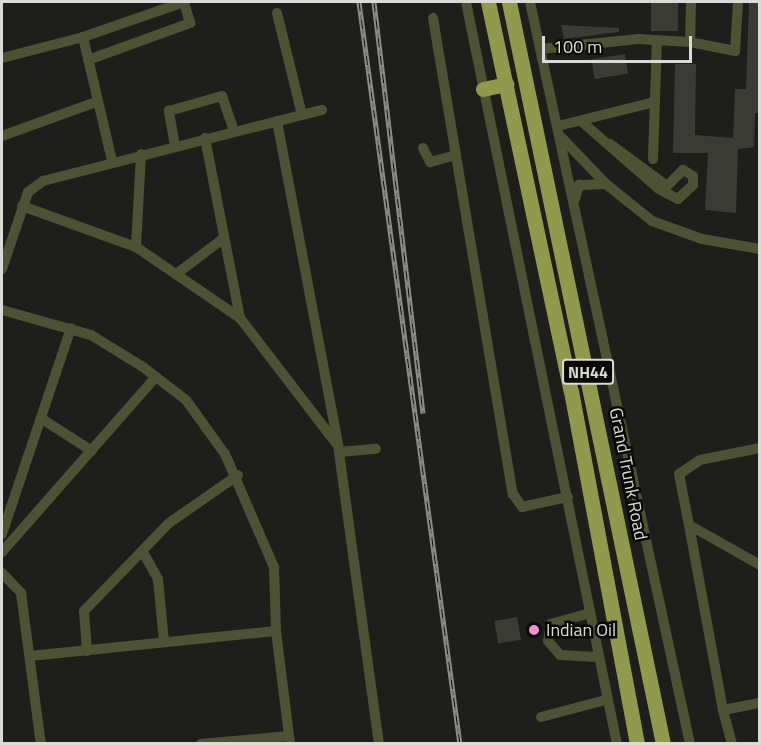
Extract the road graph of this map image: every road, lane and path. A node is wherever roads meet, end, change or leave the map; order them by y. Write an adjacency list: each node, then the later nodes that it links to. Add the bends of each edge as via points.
1 (184, 2): 10 (street); 15 (street, via 190,23)
2 (466, 2): 17 (street)
3 (488, 2): 16 (highway, NH44)
4 (509, 2): 77 (highway, Grand Trunk Road / NH44)
5 (530, 2): 13 (street)
6 (691, 2): 12 (street)
7 (738, 2): 12 (street, via 735,51)
8 (277, 13): 21 (street)
9 (433, 18): 32 (street)
10 (83, 37): 14 (street); 15 (street)
11 (657, 41): 12 (street); 13 (street); 19 (street)
12 (690, 42)
13 (540, 49): 25 (street)
14 (2, 58)
15 (88, 60): 18 (street)
16 (506, 84): 17 (highway); 76 (highway, NH44)
17 (483, 88): 54 (street)
18 (96, 102): 26 (street); 34 (street)
19 (655, 102): 22 (street); 33 (street)
20 (322, 110): 21 (street)
21 (302, 115): 23 (street)
22 (581, 120): 25 (street); 28 (street)
23 (277, 121): 24 (street); 49 (street)
24 (234, 130): 27 (street); 29 (street, via 222,96 169,111)
25 (559, 132): 35 (street); 36 (street)
26 (2, 136)
27 (205, 138): 29 (street); 39 (street)
28 (610, 144): 28 (street, via 651,182 678,199 693,185 693,176 683,170 667,186)
29 (175, 146): 31 (street)
30 (423, 148): 32 (street, via 430,162)
31 (141, 154): 34 (street); 40 (street)
32 (456, 155): 54 (street, via 513,494 522,507)
33 (653, 159)
34 (112, 161): 37 (street, via 43,182 28,192)
35 (606, 184): 36 (street, via 579,185); 41 (street, via 652,221 702,239)
36 (574, 199): 78 (street)
37 (22, 206): 38 (street); 40 (street)
38 (7, 228): 42 (street)
39 (224, 238): 43 (street); 45 (street)
40 (136, 248): 43 (street)
41 (759, 249)
42 (2, 269)
43 (178, 272): 45 (street)
44 (2, 310): 46 (street)
45 (240, 318): 49 (street)
46 (71, 328): 47 (street); 48 (street)
47 (156, 377): 52 (street); 53 (street, via 186,400)
48 (42, 419): 52 (street); 56 (street)
49 (339, 448): 51 (street); 74 (street)
50 (759, 448): 55 (street, via 700,460 679,474)
51 (376, 449)
52 (92, 451): 57 (street)
53 (238, 475): 58 (street, via 169,523); 62 (street, via 274,567)
54 (568, 496): 61 (street)
55 (688, 525): 59 (street); 69 (street)
56 (2, 534)
57 (2, 552)
58 (143, 552): 63 (street, via 158,579); 64 (street, via 84,611)
59 (759, 565)
60 (2, 574): 65 (street, via 21,593)
61 (590, 613): 66 (street); 66 (street, via 551,624 548,641 560,655)
62 (276, 631): 63 (street); 71 (street)
63 (164, 641): 64 (street)
64 (87, 651): 65 (street)
65 (30, 656): 72 (street)
66 (598, 657): 67 (street)
67 (606, 700): 70 (street); 75 (street)
68 (759, 703): 69 (street)
69 (723, 710): 79 (street)
70 (541, 717)
71 (290, 740): 73 (street)
72 (41, 744)
73 (201, 744)
74 (379, 744)
75 (616, 744)
76 (637, 744)
77 (663, 744)
78 (690, 744)
79 (732, 744)

